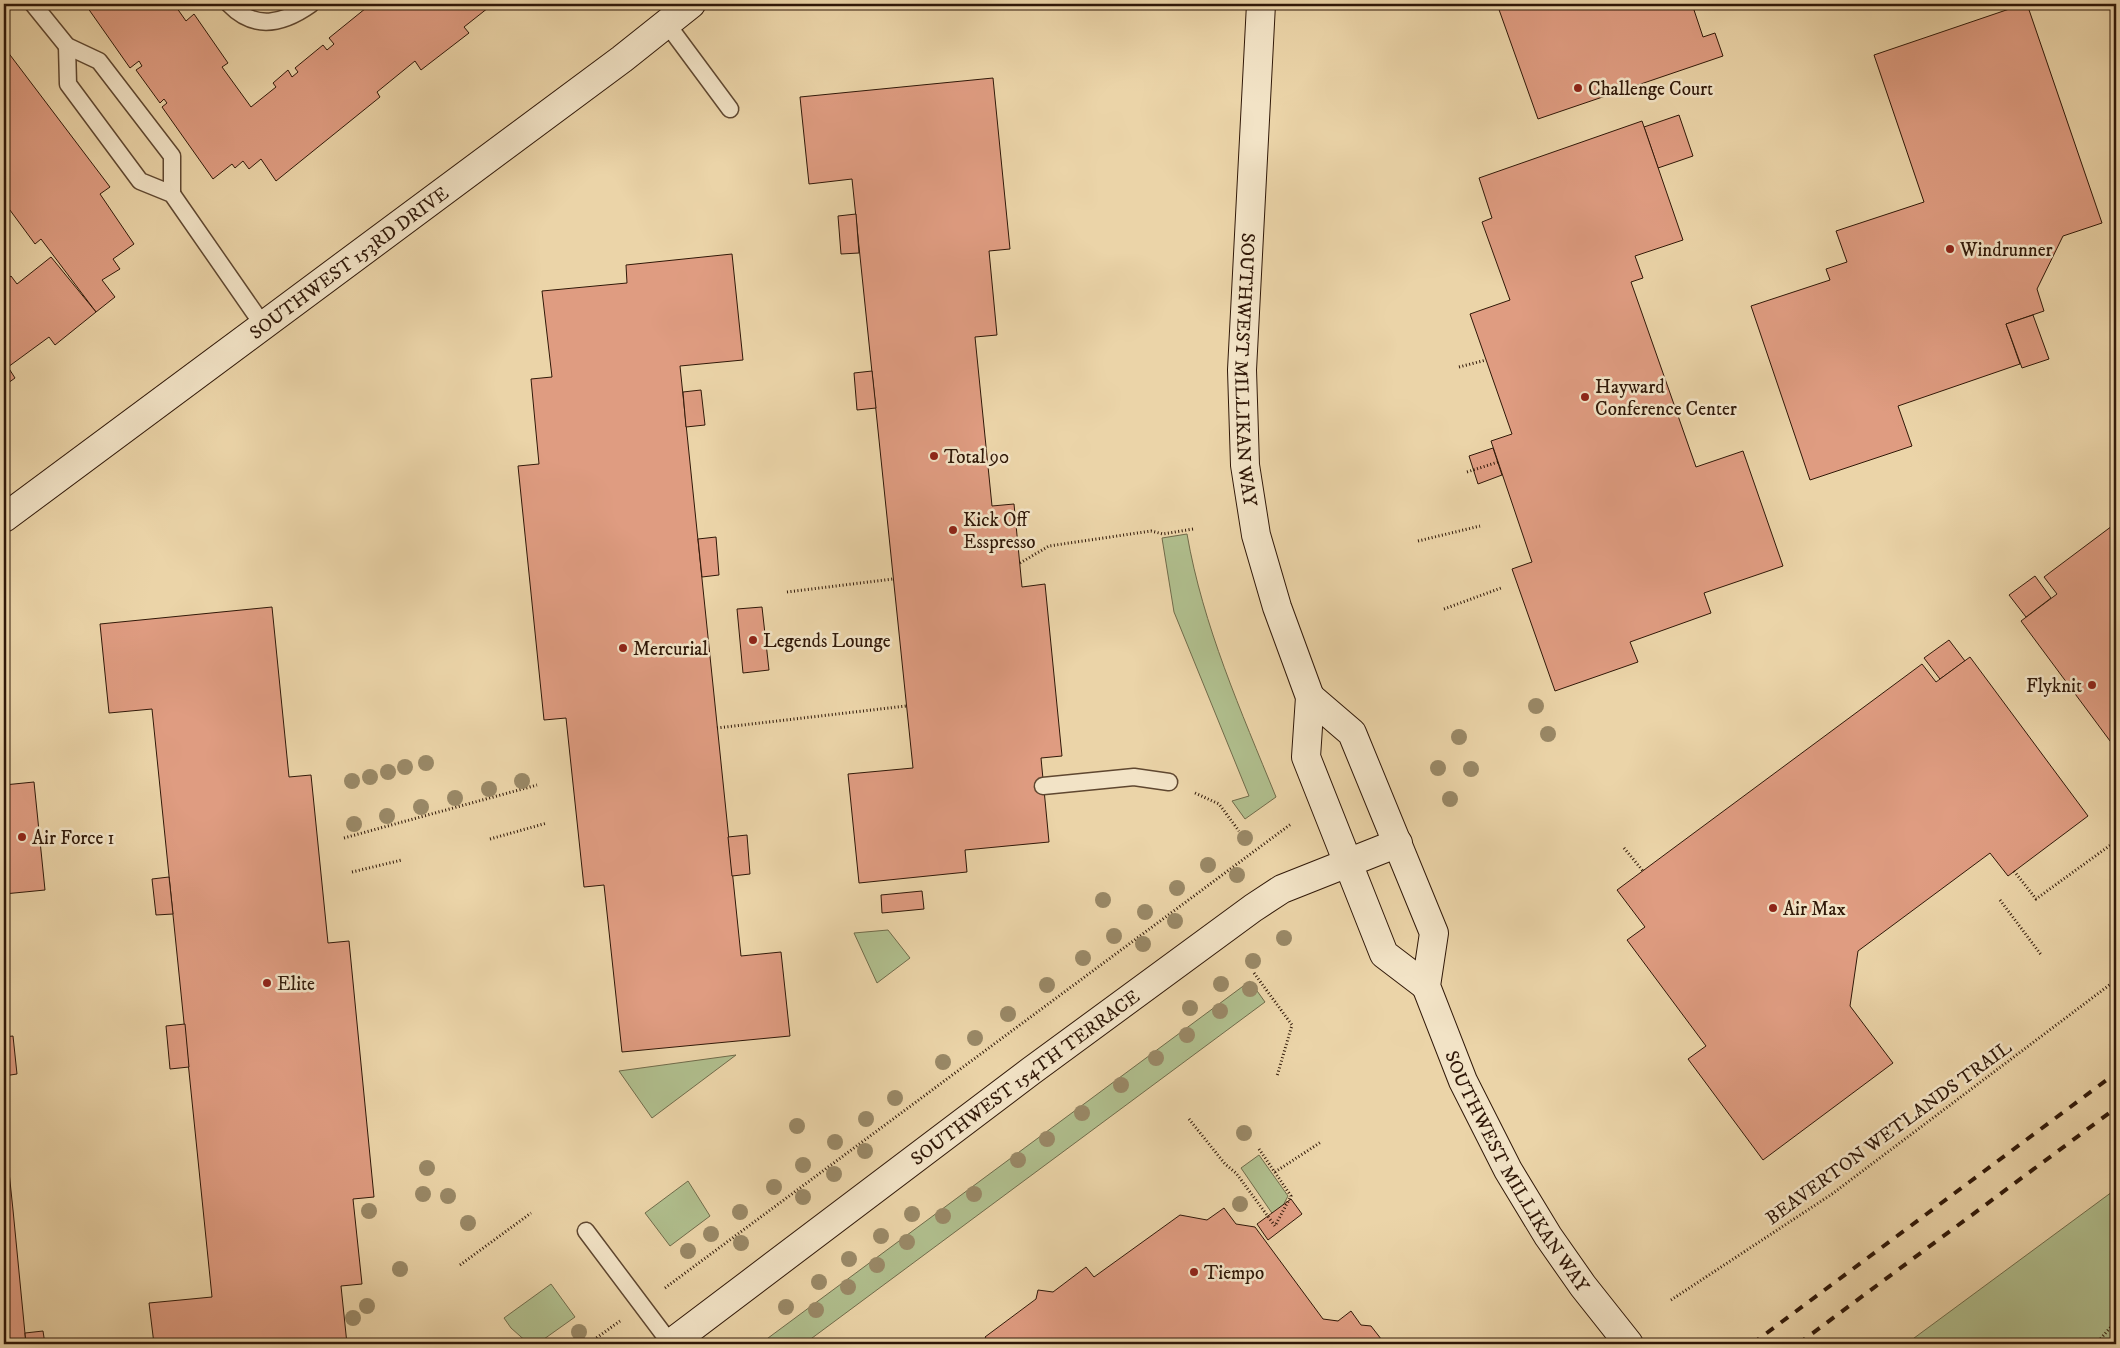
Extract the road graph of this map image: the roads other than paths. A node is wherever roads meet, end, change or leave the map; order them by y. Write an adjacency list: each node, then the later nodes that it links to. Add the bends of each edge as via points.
1 (33, 4): 7 (lane)
2 (229, 4): 3 (lane, via 241,16 260,22 280,21)
3 (311, 4)
4 (691, 4): 6 (street, SOUTHWEST 153RD DRIVE)
5 (1260, 4): 12 (street, SOUTHWEST MILLIKAN WAY, via 1242,370 1245,466 1256,535 1277,607)
6 (667, 24): 8 (lane); 10 (street, SOUTHWEST 153RD DRIVE)
7 (67, 46): 9 (lane, via 99,61 172,156); 9 (lane, via 68,84 140,181)
8 (730, 109)
9 (172, 194): 10 (lane)
10 (263, 326): 11 (street, SOUTHWEST 153RD DRIVE)
11 (4, 518)
12 (1310, 697): 15 (street, SOUTHWEST MILLIKAN WAY, via 1352,733); 16 (street, SOUTHWEST MILLIKAN WAY, via 1306,757)
13 (1169, 782): 14 (lane, via 1134,777)
14 (1043, 786)
15 (1398, 843): 16 (street, SOUTHWEST 154TH TERRACE); 17 (street, SOUTHWEST MILLIKAN WAY, via 1434,933)
16 (1347, 862): 17 (street, SOUTHWEST MILLIKAN WAY, via 1384,954); 19 (street, SOUTHWEST 154TH TERRACE, via 1282,889 1253,908 1031,1071)
17 (1426, 986): 20 (street, SOUTHWEST MILLIKAN WAY, via 1463,1081 1508,1170 1583,1286)
18 (586, 1231): 19 (lane)
19 (671, 1344)
20 (1630, 1344)

